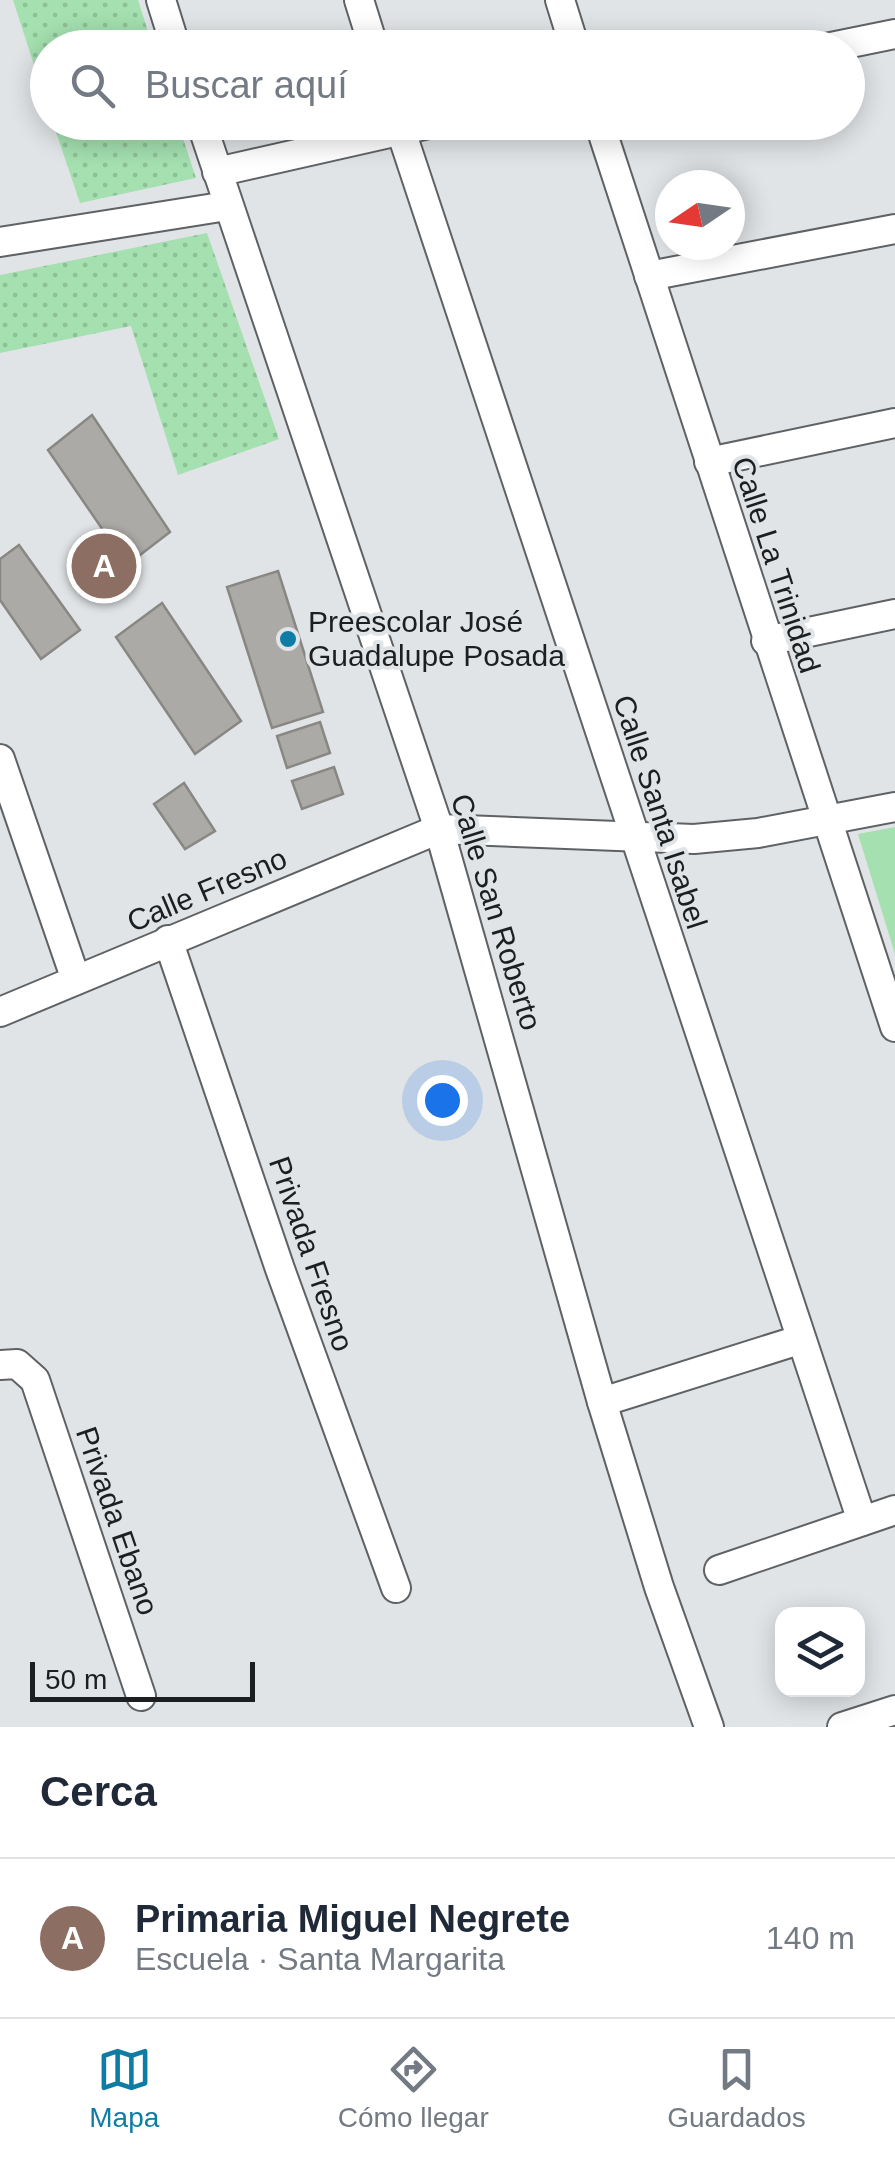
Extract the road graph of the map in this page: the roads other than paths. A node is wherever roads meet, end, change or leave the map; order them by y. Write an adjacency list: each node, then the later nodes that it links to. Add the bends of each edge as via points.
1 (161, 0): 4 (street)
2 (358, 0): 5 (street)
3 (560, 0): 6 (street)
4 (170, 30)
5 (368, 30)
6 (569, 30)
7 (895, 34): 8 (street)
8 (865, 40)
9 (207, 140): 13 (street, Calle San Roberto)
10 (344, 140): 13 (street)
11 (404, 140): 26 (street, Calle Santa Isabel)
12 (606, 140): 17 (street, Calle La Trinidad)
13 (217, 172): 14 (street, Calle San Roberto)
14 (227, 206): 16 (street); 25 (street, Calle San Roberto)
15 (895, 229): 17 (street)
16 (0, 242)
17 (648, 276): 19 (street, Calle La Trinidad)
18 (895, 423): 19 (street)
19 (708, 462): 21 (street, Calle La Trinidad)
20 (895, 614): 21 (street)
21 (766, 641): 24 (street, Calle La Trinidad)
22 (0, 759): 28 (street)
23 (895, 807): 24 (street)
24 (827, 820): 26 (street, via 694,839); 30 (street, Calle La Trinidad)
25 (439, 830): 26 (street); 27 (street, Calle Fresno); 33 (street, Calle San Roberto)
26 (634, 837): 31 (street, Calle Santa Isabel)
27 (168, 940): 28 (street, Calle Fresno); 37 (street, Privada Fresno)
28 (76, 980): 29 (street, Calle Fresno)
29 (0, 1012)
30 (895, 1027)
31 (799, 1340): 33 (street); 35 (street, Calle Santa Isabel)
32 (14, 1367): 38 (street, Privada Ebano, via 35,1380)
33 (602, 1402): 40 (street, Calle San Roberto)
34 (895, 1510): 35 (street)
35 (862, 1521): 36 (street)
36 (719, 1570)
37 (396, 1588)
38 (141, 1696)
39 (895, 1710): 41 (street)
40 (710, 1727)
41 (842, 1727)

